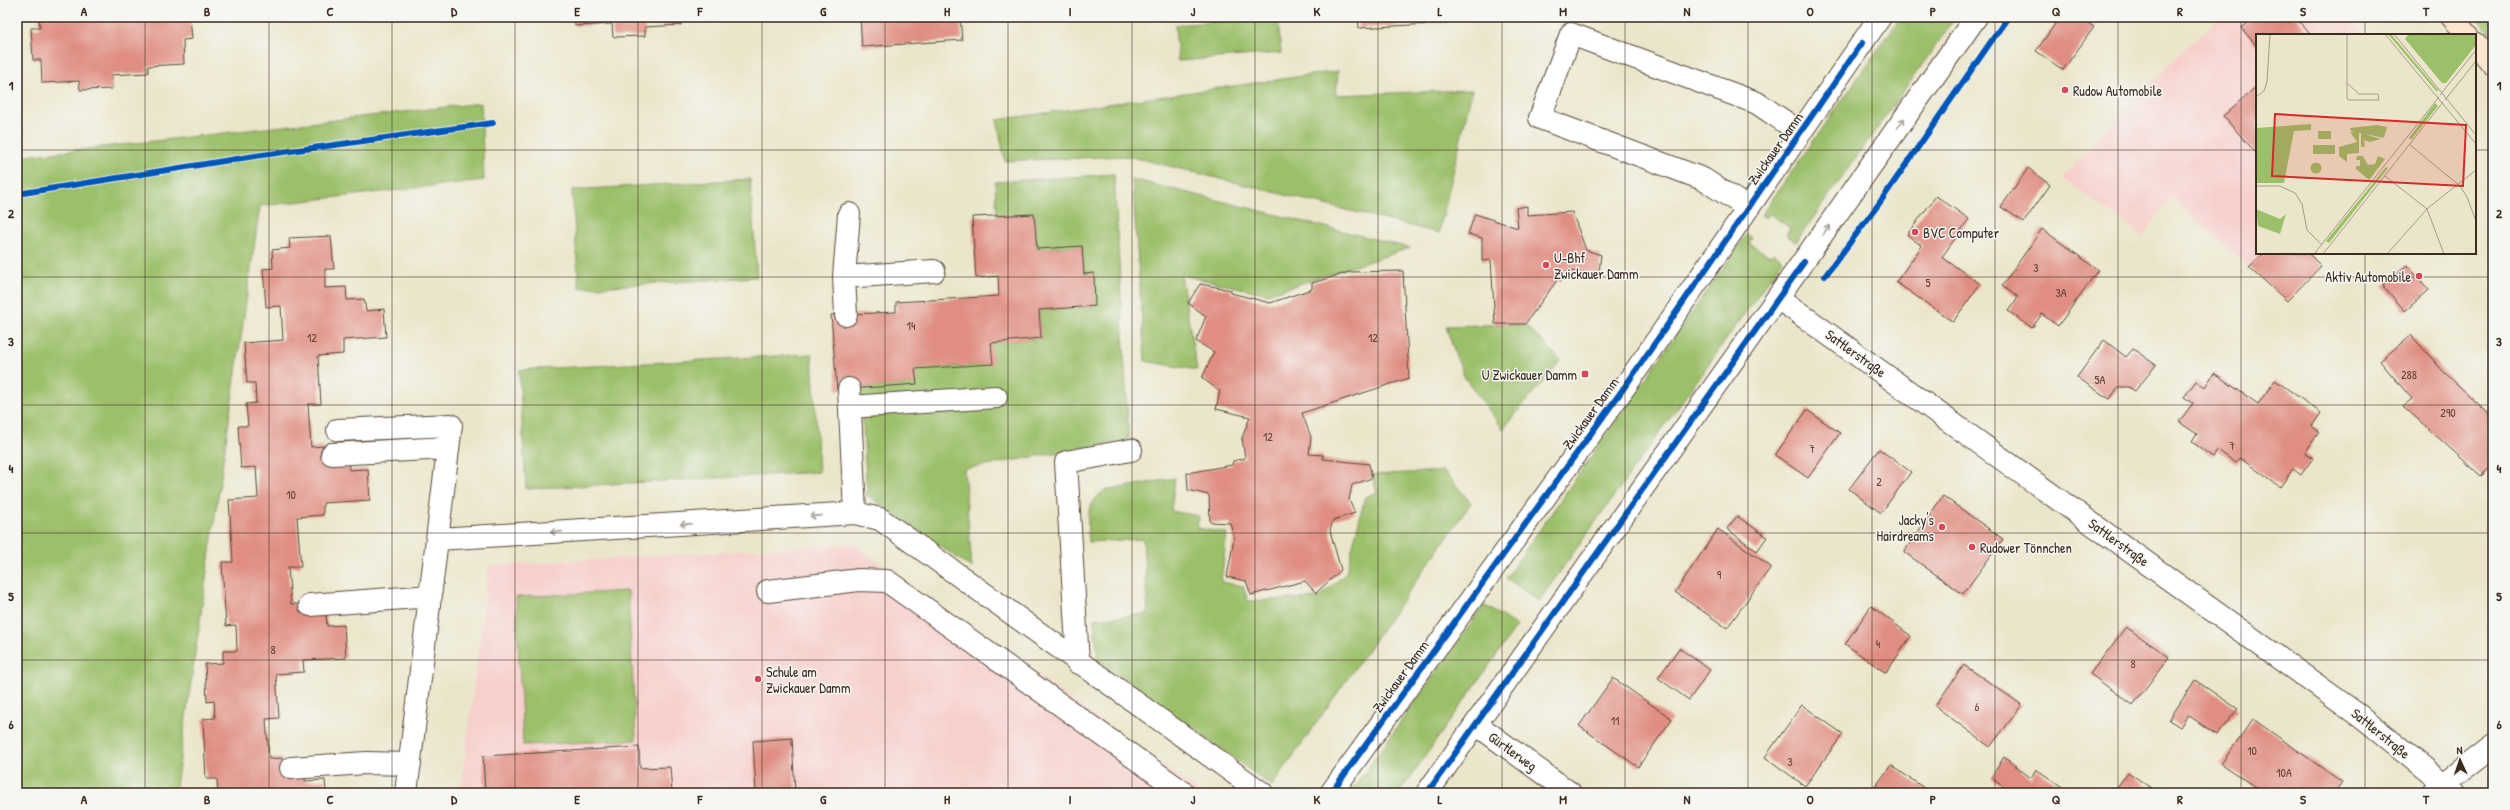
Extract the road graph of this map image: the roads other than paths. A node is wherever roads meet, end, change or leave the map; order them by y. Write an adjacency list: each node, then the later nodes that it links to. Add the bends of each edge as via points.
1 (1880, 17): 7 (street, Zwickauer Damm)
2 (1976, 17): 12 (street, one-way to 2)
3 (2452, 17): 4 (main road)
4 (2467, 34)
5 (2476, 44): 6 (main road)
6 (2493, 64)
7 (1800, 132): 8 (street, Zwickauer Damm); 8 (street, via 1757,103 1571,34 1540,118 1703,179)
8 (1748, 208): 33 (street, Zwickauer Damm, via 1626,385)
9 (849, 214): 11 (street)
10 (934, 272): 11 (street)
11 (844, 277): 13 (street)
12 (1778, 298): 25 (street); 29 (street, Sattlerstraße, via 2361,717)
13 (846, 315)
14 (996, 397): 19 (street, via 850,398)
15 (338, 430): 16 (street, via 451,424)
16 (448, 448): 18 (street); 20 (street)
17 (1131, 450): 24 (street, via 1066,462)
18 (332, 454)
19 (855, 513): 20 (street, one-way to 20); 24 (street, via 880,519)
20 (438, 539): 22 (street)
21 (768, 591): 31 (street, via 859,580 887,581)
22 (431, 596): 23 (street); 27 (street)
23 (310, 605)
24 (1078, 663): 32 (street)
25 (1476, 724): 34 (street); 35 (street, Gürtlerweg)
26 (2493, 746): 29 (street)
27 (410, 764): 28 (street, via 366,763); 30 (street)
28 (291, 768)
29 (2443, 790)
30 (406, 793)
31 (1184, 793)
32 (1262, 793)
33 (1331, 793)
34 (1427, 793)
35 (1570, 793)

